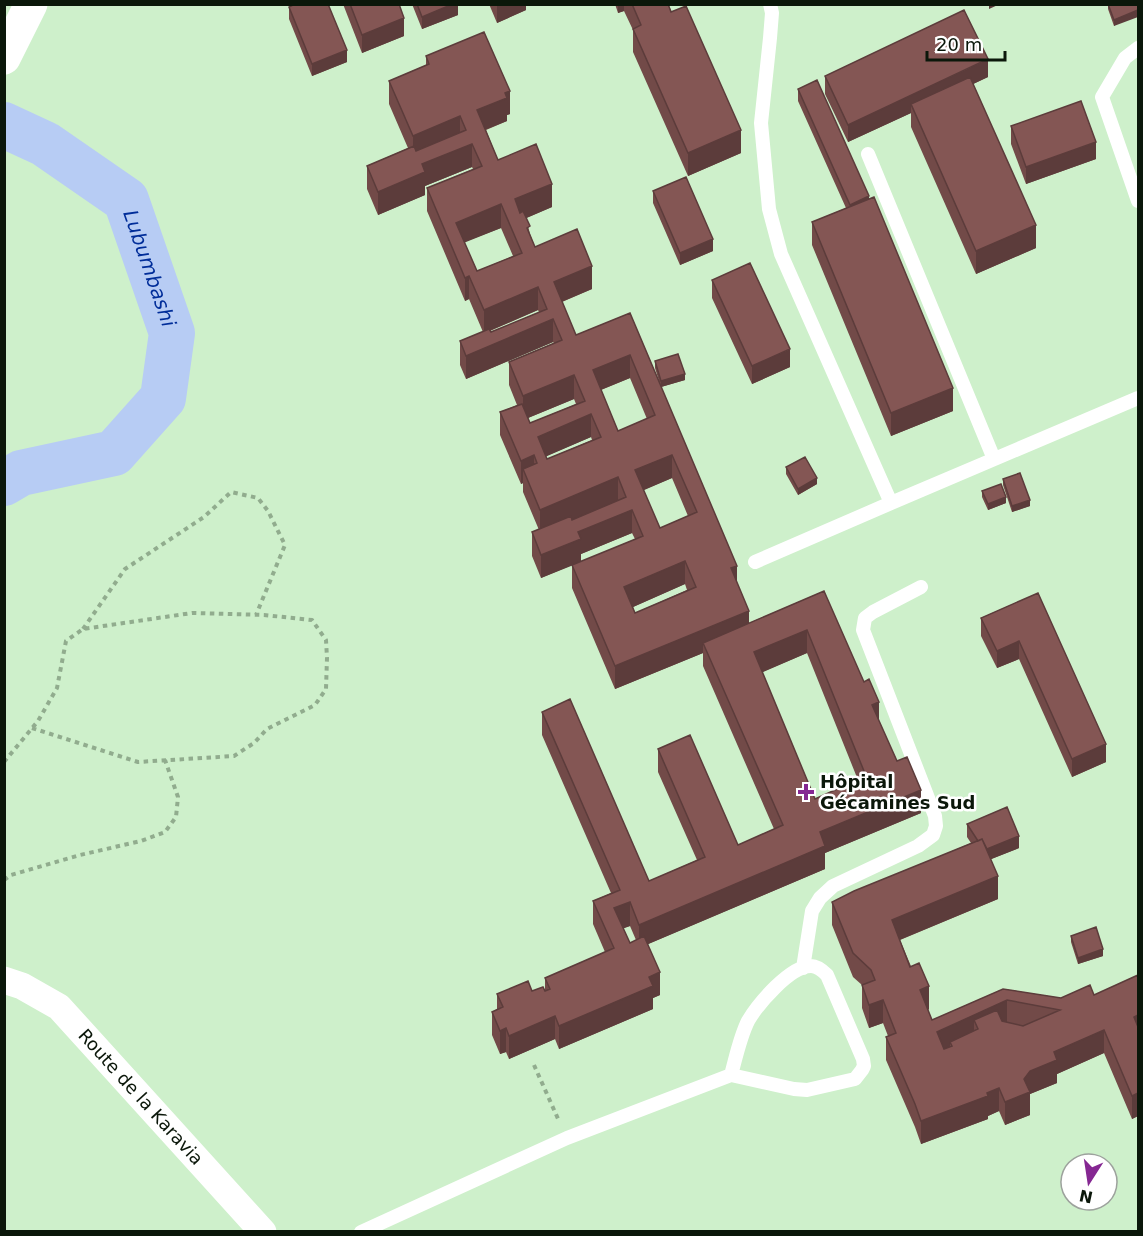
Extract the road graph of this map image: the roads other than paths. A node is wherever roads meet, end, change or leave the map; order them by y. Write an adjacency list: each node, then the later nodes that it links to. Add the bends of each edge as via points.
1 (31, 4): 4 (highway)
2 (771, 4): 9 (lane, via 760,123 769,209 781,254)
3 (1138, 48): 6 (lane, via 1125,58 1102,97)
4 (4, 58)
5 (868, 154): 8 (lane)
6 (1138, 201)
7 (1138, 398): 8 (lane)
8 (994, 459): 9 (lane)
9 (891, 502): 10 (lane)
10 (755, 562)
11 (921, 587): 12 (lane, via 873,612 865,618 862,630 936,826 933,835 918,846 833,886 820,898 812,911)
12 (803, 968): 14 (lane, via 778,984 757,1008 744,1032); 14 (lane, via 817,967 827,975 863,1059 860,1074 855,1079 807,1089)
13 (4, 980): 15 (street, Route de la Karavia, via 59,1007)
14 (731, 1075): 16 (lane, via 567,1138)
15 (263, 1232)
16 (361, 1232)

